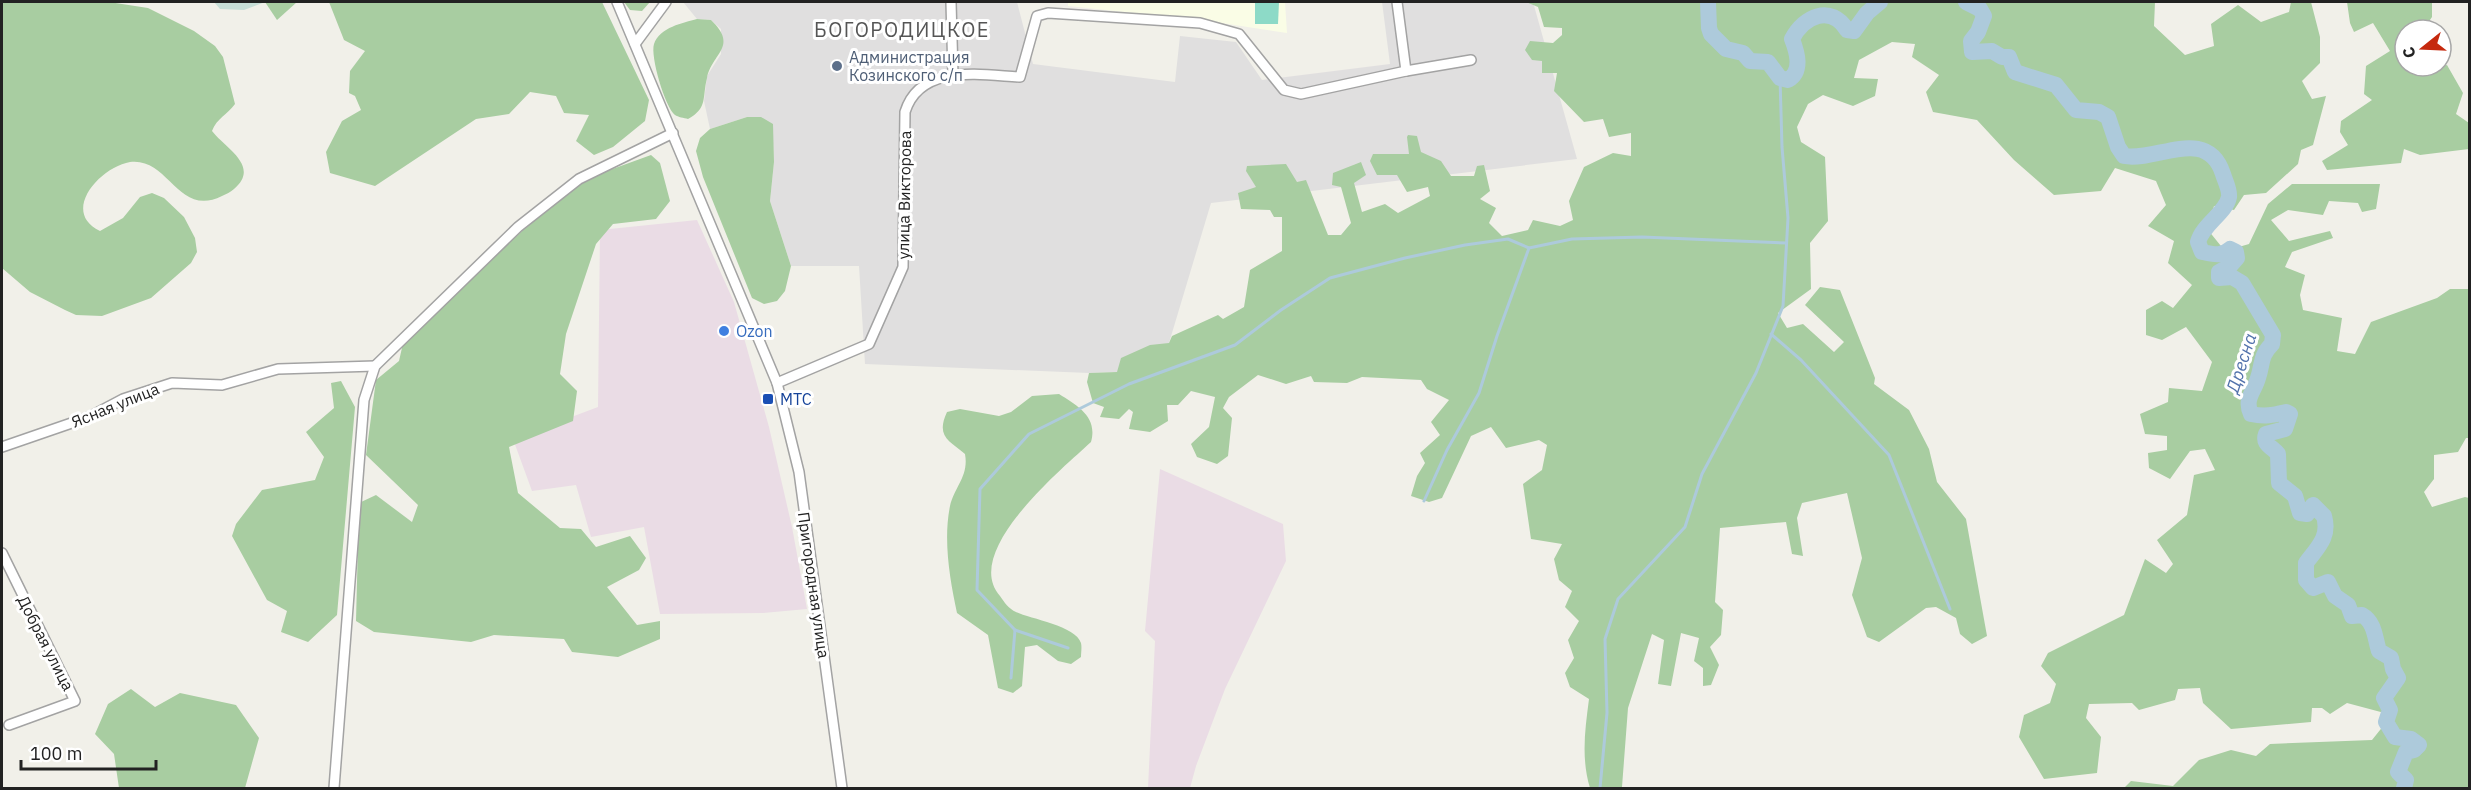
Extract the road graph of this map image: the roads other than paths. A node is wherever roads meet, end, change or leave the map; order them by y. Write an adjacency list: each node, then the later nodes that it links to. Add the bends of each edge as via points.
1 (617, 2): 5 (street, Пригородная улица)
2 (666, 2): 5 (street)
3 (951, 2): 8 (street)
4 (1397, 2): 7 (street)
5 (635, 44): 9 (street, Пригородная улица)
6 (1472, 60): 7 (street)
7 (1406, 71): 8 (street, улица Викторова, via 1301,94 1284,90 1239,34 1200,23 1048,13 1037,16 1020,77)
8 (953, 75): 11 (street, улица Викторова, via 921,87 905,112 903,267 869,344)
9 (673, 133): 10 (street, via 579,179 518,227); 11 (street, Пригородная улица)
10 (375, 366): 12 (street, Ясная улица, via 278,369 222,385 172,383); 15 (street, via 364,400)
11 (777, 383): 16 (street, Пригородная улица, via 799,472)
12 (2, 447)
13 (2, 553): 14 (street, Добрая улица, via 75,701)
14 (9, 725)
15 (334, 789)
16 (842, 789)

